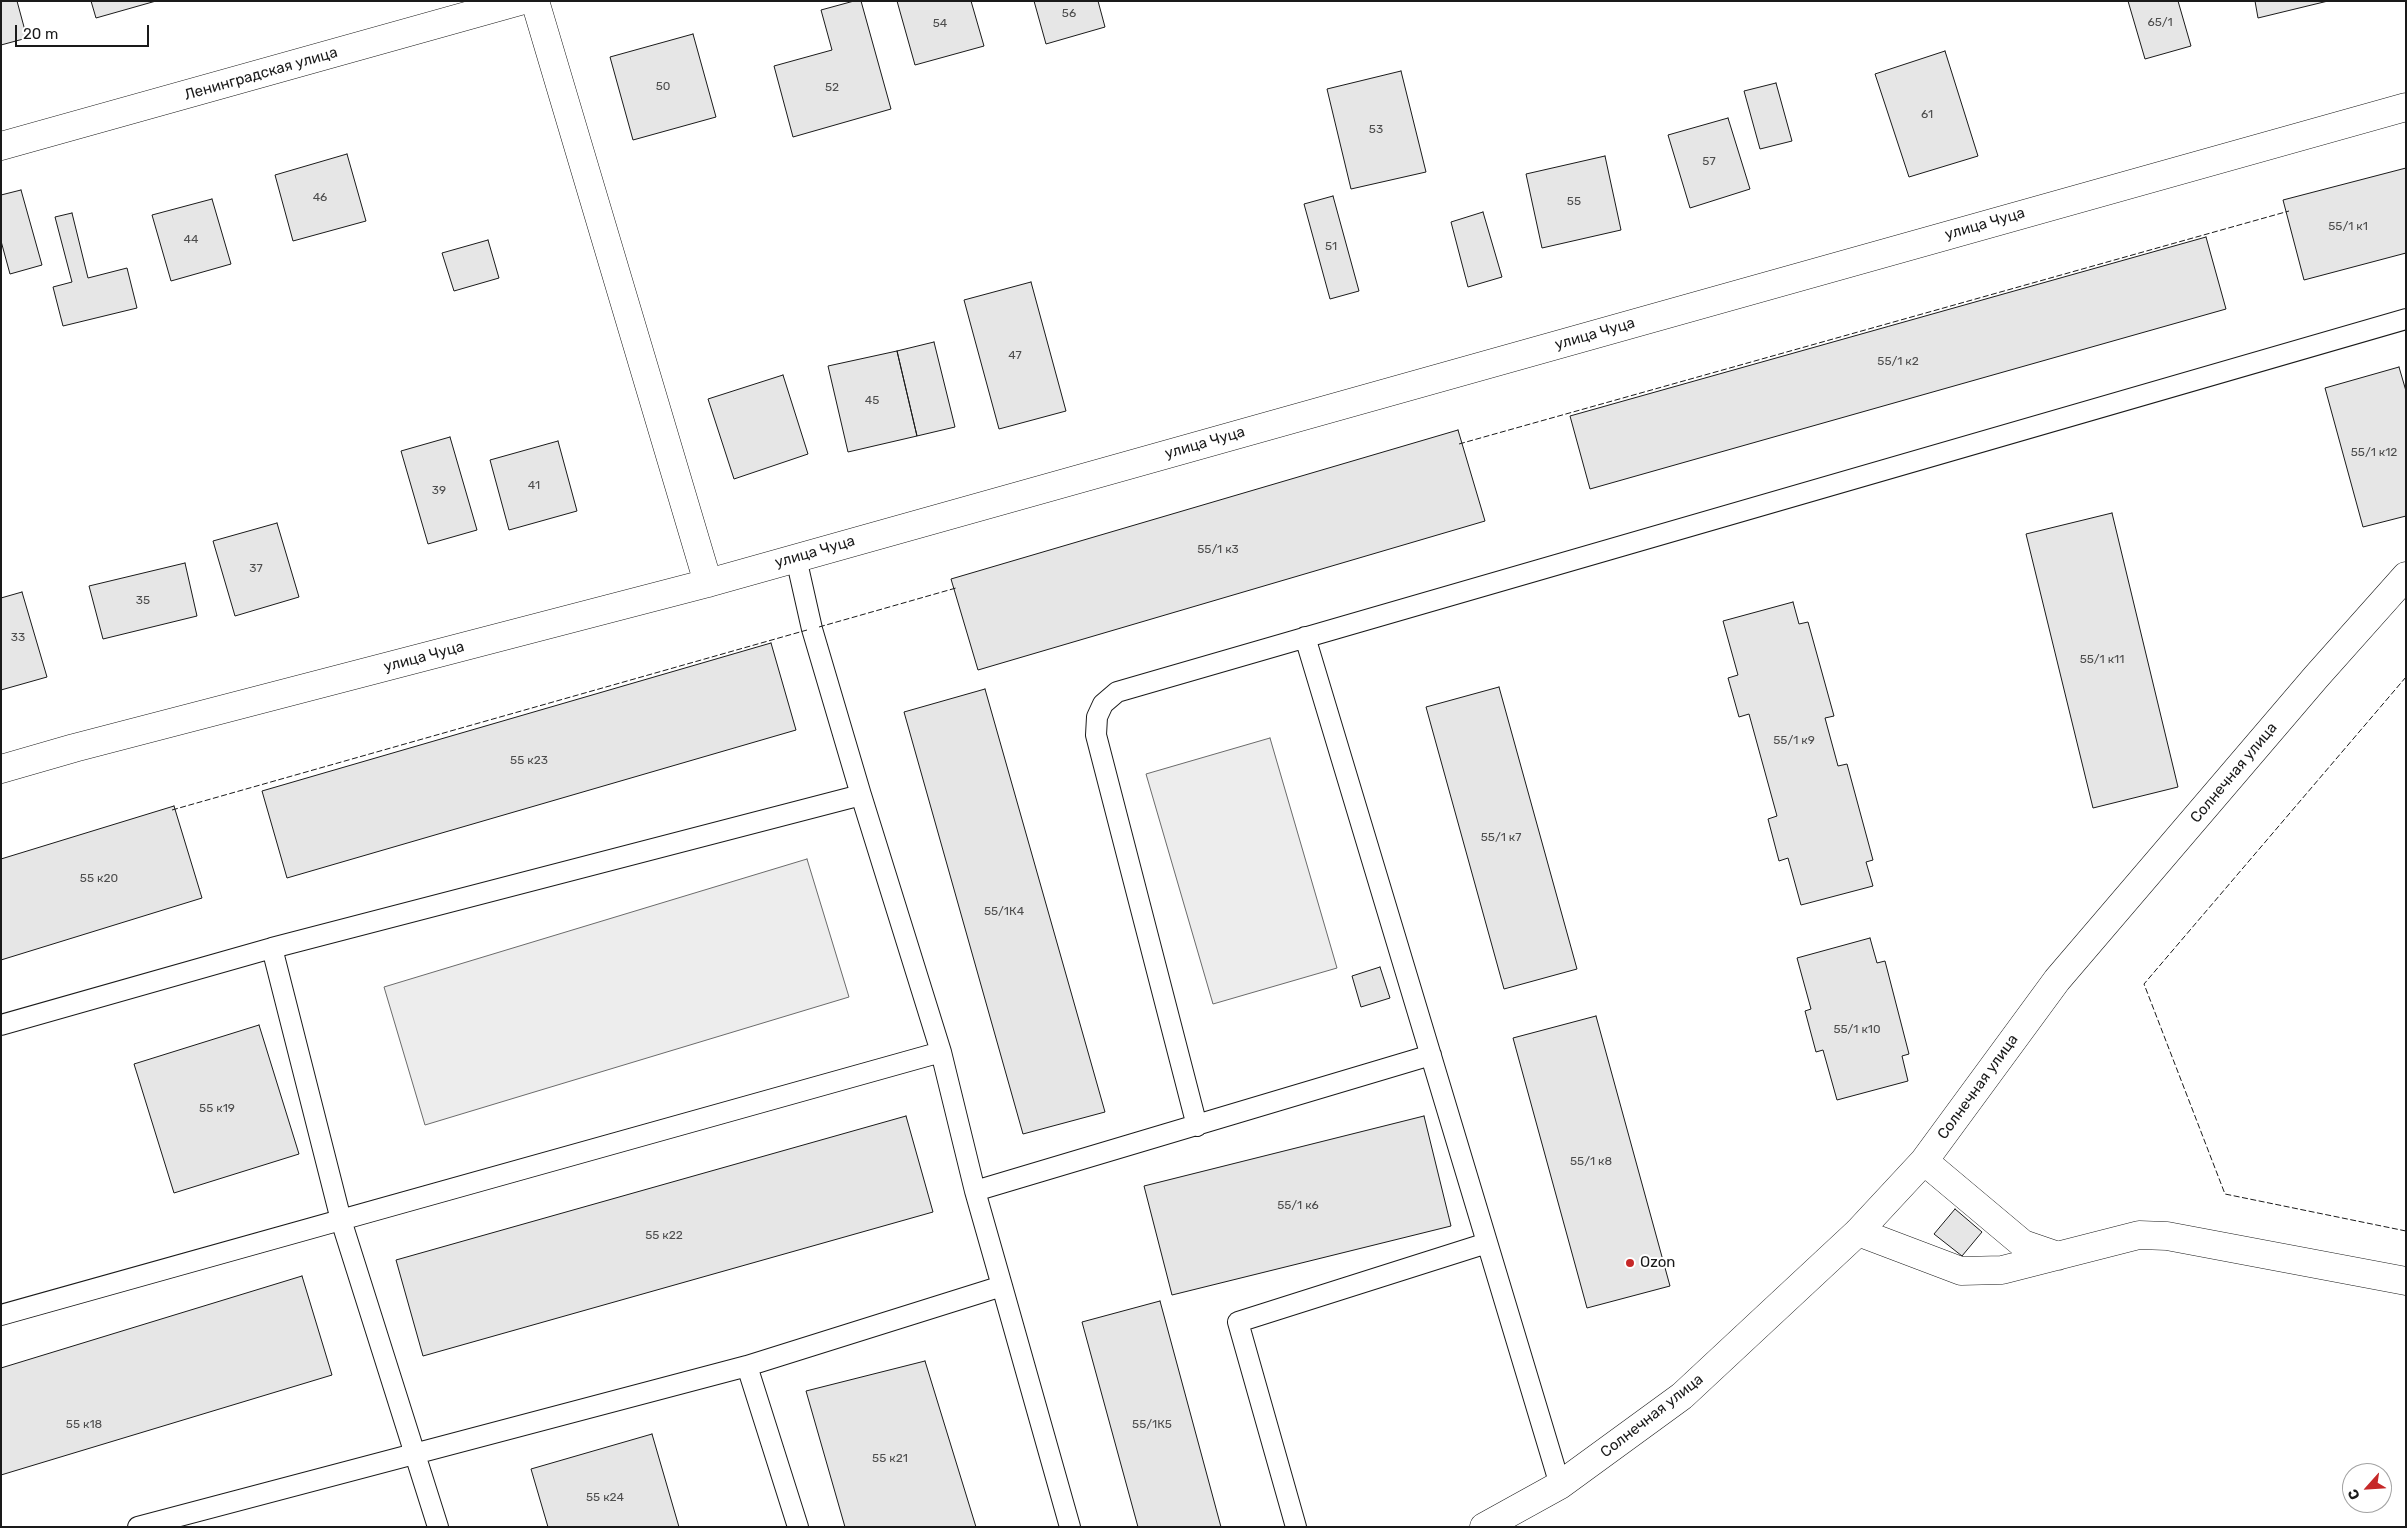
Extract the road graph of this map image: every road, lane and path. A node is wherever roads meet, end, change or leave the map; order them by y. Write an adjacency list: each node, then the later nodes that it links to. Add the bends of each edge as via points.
1 (520, 1): 4 (street, Ленинградская улица)
2 (535, 1): 8 (street)
3 (2406, 106): 6 (street, улица Чуца)
4 (1, 146)
5 (2406, 320): 9 (lane)
6 (796, 558): 8 (street, улица Чуца); 11 (lane, via 812,629)
7 (2406, 576): 17 (street, Солнечная улица, via 2316,676 2057,980)
8 (708, 582): 10 (street, улица Чуца)
9 (1306, 638): 15 (lane); 16 (lane, via 1118,692 1103,704 1097,718 1096,735)
10 (1, 769)
11 (861, 795): 12 (lane); 14 (lane)
12 (272, 948): 13 (lane); 19 (lane)
13 (1, 1025)
14 (941, 1052): 18 (lane); 19 (lane)
15 (1431, 1056): 16 (lane); 21 (lane)
16 (1197, 1126): 18 (lane)
17 (1924, 1162): 20 (street, Солнечная улица); 22 (street, via 2023,1244)
18 (975, 1191): 24 (lane)
19 (341, 1220): 25 (lane); 27 (lane)
20 (1858, 1232): 22 (street, via 1961,1271 2002,1270); 28 (street, Солнечная улица, via 1682,1396)
21 (1487, 1243): 28 (lane); 33 (lane, via 1238,1322)
22 (2058, 1256): 23 (street, via 2139,1235 2167,1236)
23 (2406, 1281)
24 (1002, 1286): 26 (lane); 32 (lane)
25 (1, 1315)
26 (747, 1366): 27 (lane); 31 (lane)
27 (415, 1453): 29 (lane); 30 (lane)
28 (1560, 1485): 34 (street, Солнечная улица)
29 (138, 1527)
30 (438, 1527)
31 (798, 1527)
32 (1070, 1527)
33 (1296, 1527)
34 (1484, 1527)

